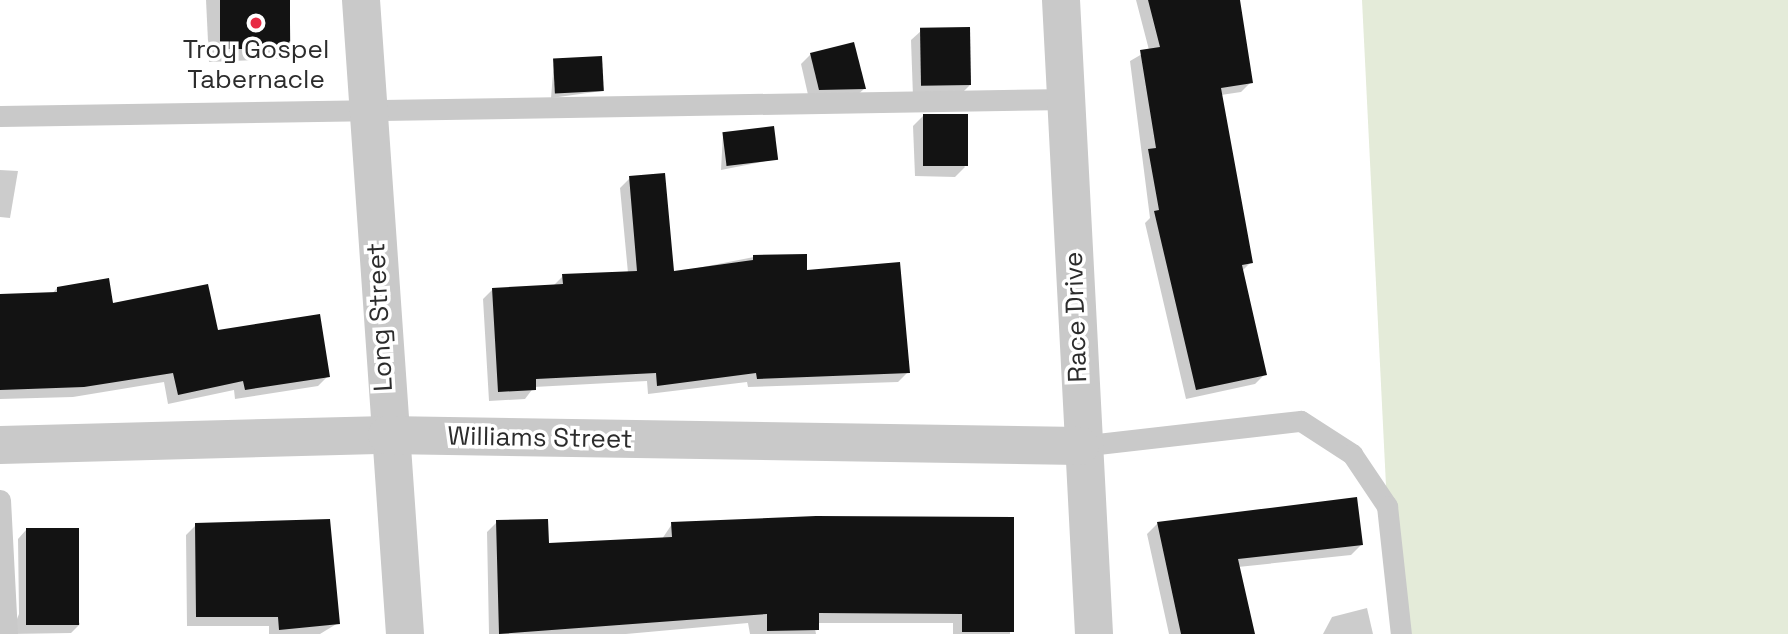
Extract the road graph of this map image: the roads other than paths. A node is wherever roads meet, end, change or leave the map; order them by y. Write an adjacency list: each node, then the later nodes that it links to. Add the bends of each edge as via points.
1 (361, 0): 4 (street, Long Street)
2 (1061, 0): 3 (street, Race Drive)
3 (1070, 99): 4 (lane); 8 (street, Race Drive)
4 (368, 113): 5 (lane); 6 (street, Long Street)
5 (0, 116)
6 (387, 435): 7 (street, Williams Street); 8 (street, Williams Street); 11 (street, Long Street)
7 (0, 445)
8 (1080, 446): 12 (street, Race Drive); 13 (lane, via 1301,421 1352,454 1387,506)
9 (0, 500): 10 (lane)
10 (6, 634)
11 (405, 634)
12 (1094, 634)
13 (1401, 634)

